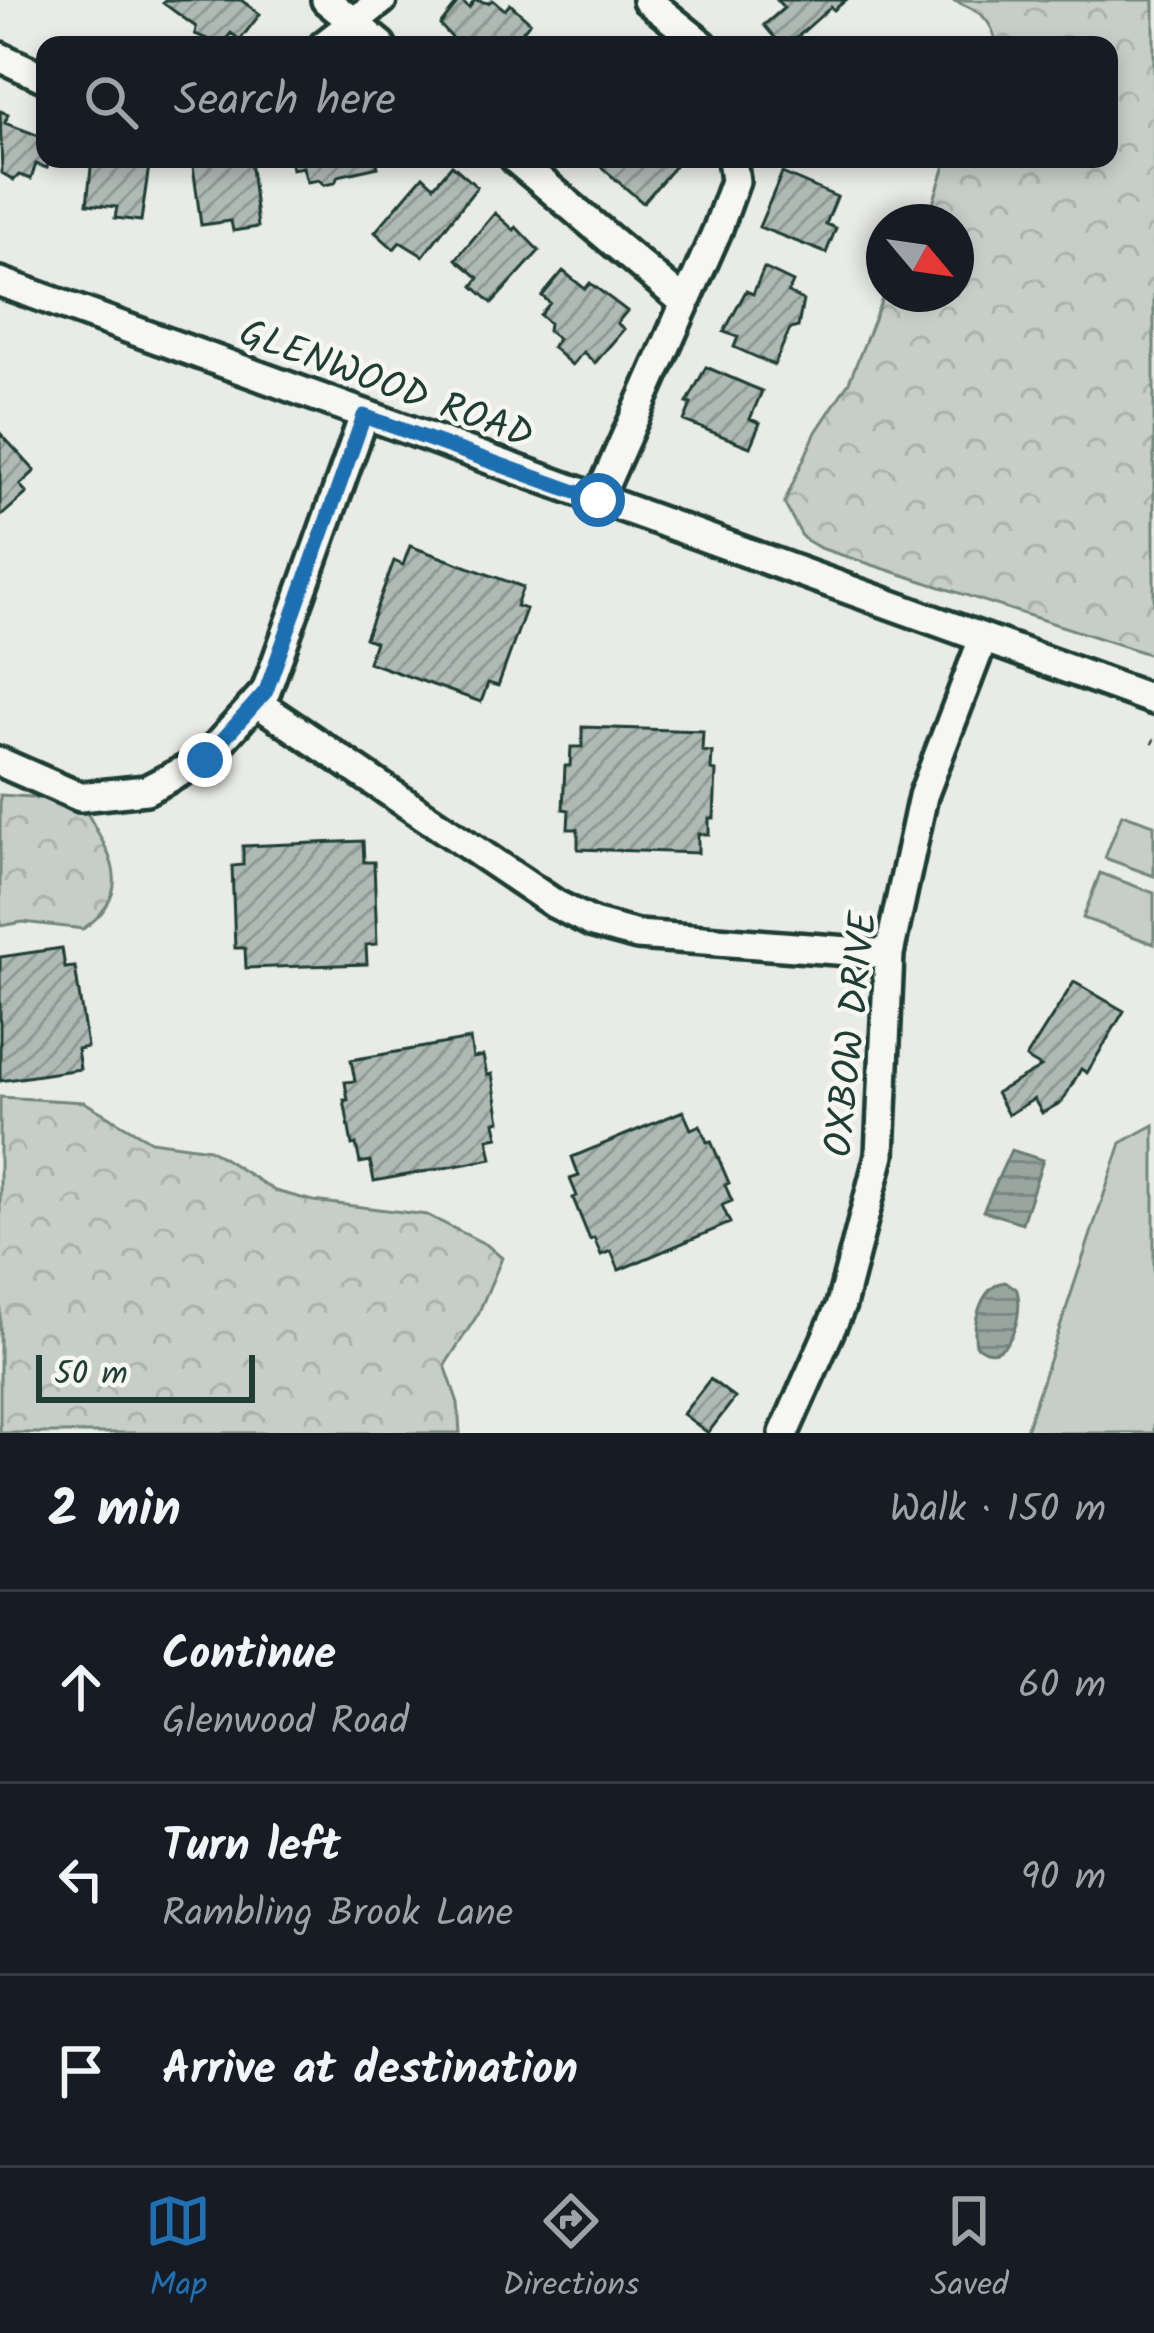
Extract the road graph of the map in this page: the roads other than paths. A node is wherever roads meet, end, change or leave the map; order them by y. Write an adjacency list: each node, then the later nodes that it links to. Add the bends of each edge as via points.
1 (326, 0): 4 (street)
2 (382, 0): 4 (street)
3 (647, 0): 7 (street)
4 (354, 22): 5 (street); 6 (street)
5 (336, 36)
6 (370, 36)
7 (692, 36)
8 (0, 57): 9 (street)
9 (36, 73)
10 (526, 168): 13 (street)
11 (733, 168): 13 (street, via 735,181)
12 (0, 281): 14 (street, GLENWOOD ROAD)
13 (685, 303): 15 (street)
14 (364, 416): 15 (street, GLENWOOD ROAD); 18 (street)
15 (598, 500): 16 (street, GLENWOOD ROAD)
16 (983, 639): 17 (street, GLENWOOD ROAD); 20 (street, OXBOW DRIVE, via 923,796)
17 (1154, 700)
18 (256, 702): 19 (street, via 205,760 146,790 80,797); 20 (street, via 593,923 637,935)
19 (0, 762)
20 (889, 954): 21 (street, OXBOW DRIVE, via 880,1155 841,1305)
21 (784, 1433)

